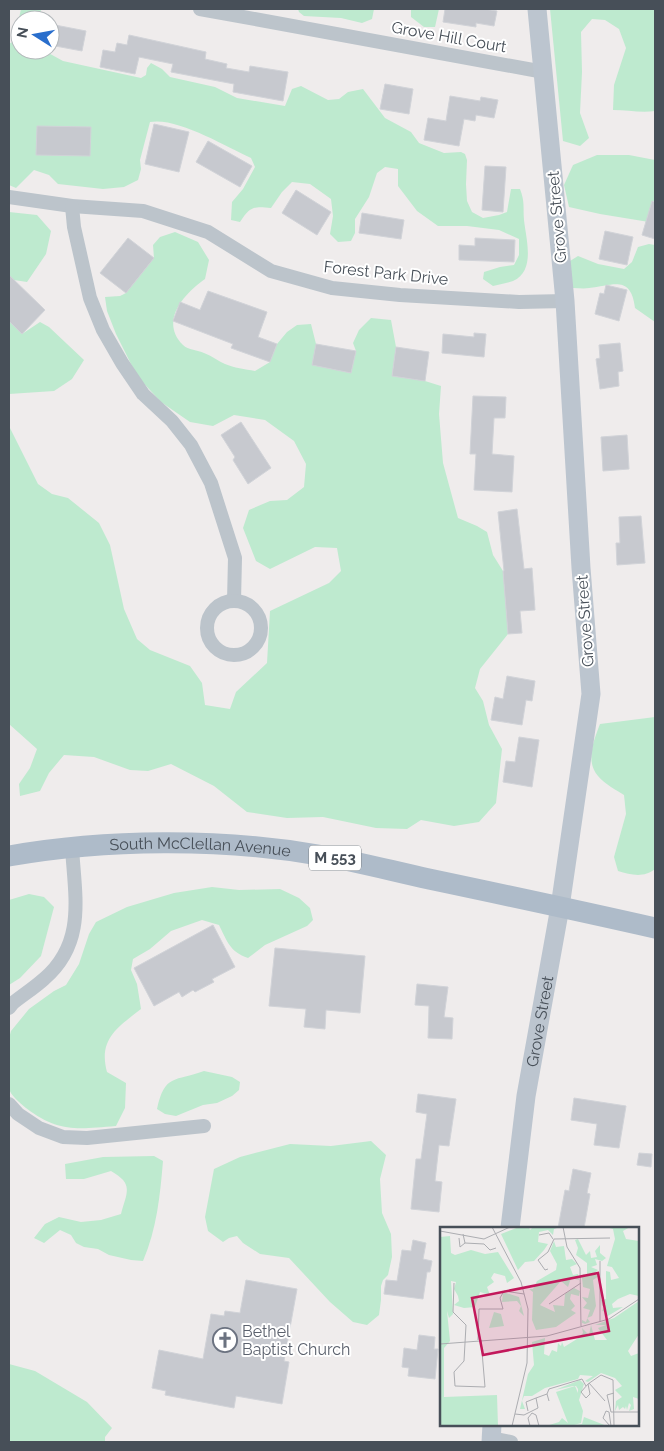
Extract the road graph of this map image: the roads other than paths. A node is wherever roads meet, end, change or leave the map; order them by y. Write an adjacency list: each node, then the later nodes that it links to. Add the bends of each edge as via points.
1 (200, 9): 3 (street, Grove Hill Court)
2 (537, 9): 3 (main road, Grove Street)
3 (544, 72): 6 (main road, Grove Street)
4 (9, 197): 5 (street, Forest Park Drive)
5 (72, 206): 6 (street, Forest Park Drive, via 143,210 208,232 271,271 332,288 519,302); 7 (street, via 90,298 103,330 143,394 191,445 211,482 234,558)
6 (565, 301): 10 (main road, Grove Street, via 591,694)
7 (234, 601)
8 (72, 848): 9 (main road, South McClellan Avenue / M 553); 10 (main road, South McClellan Avenue / M 553, via 181,843 318,855); 12 (street, via 76,910 69,946 44,979)
9 (9, 856)
10 (560, 907): 11 (main road, South McClellan Avenue / M 553); 15 (main road, Grove Street, via 526,1096)
11 (655, 928)
12 (9, 1008)
13 (9, 1104): 14 (street, via 39,1128 63,1137 87,1138)
14 (204, 1126)
15 (510, 1227)
16 (491, 1435): 17 (street)
17 (512, 1442)

